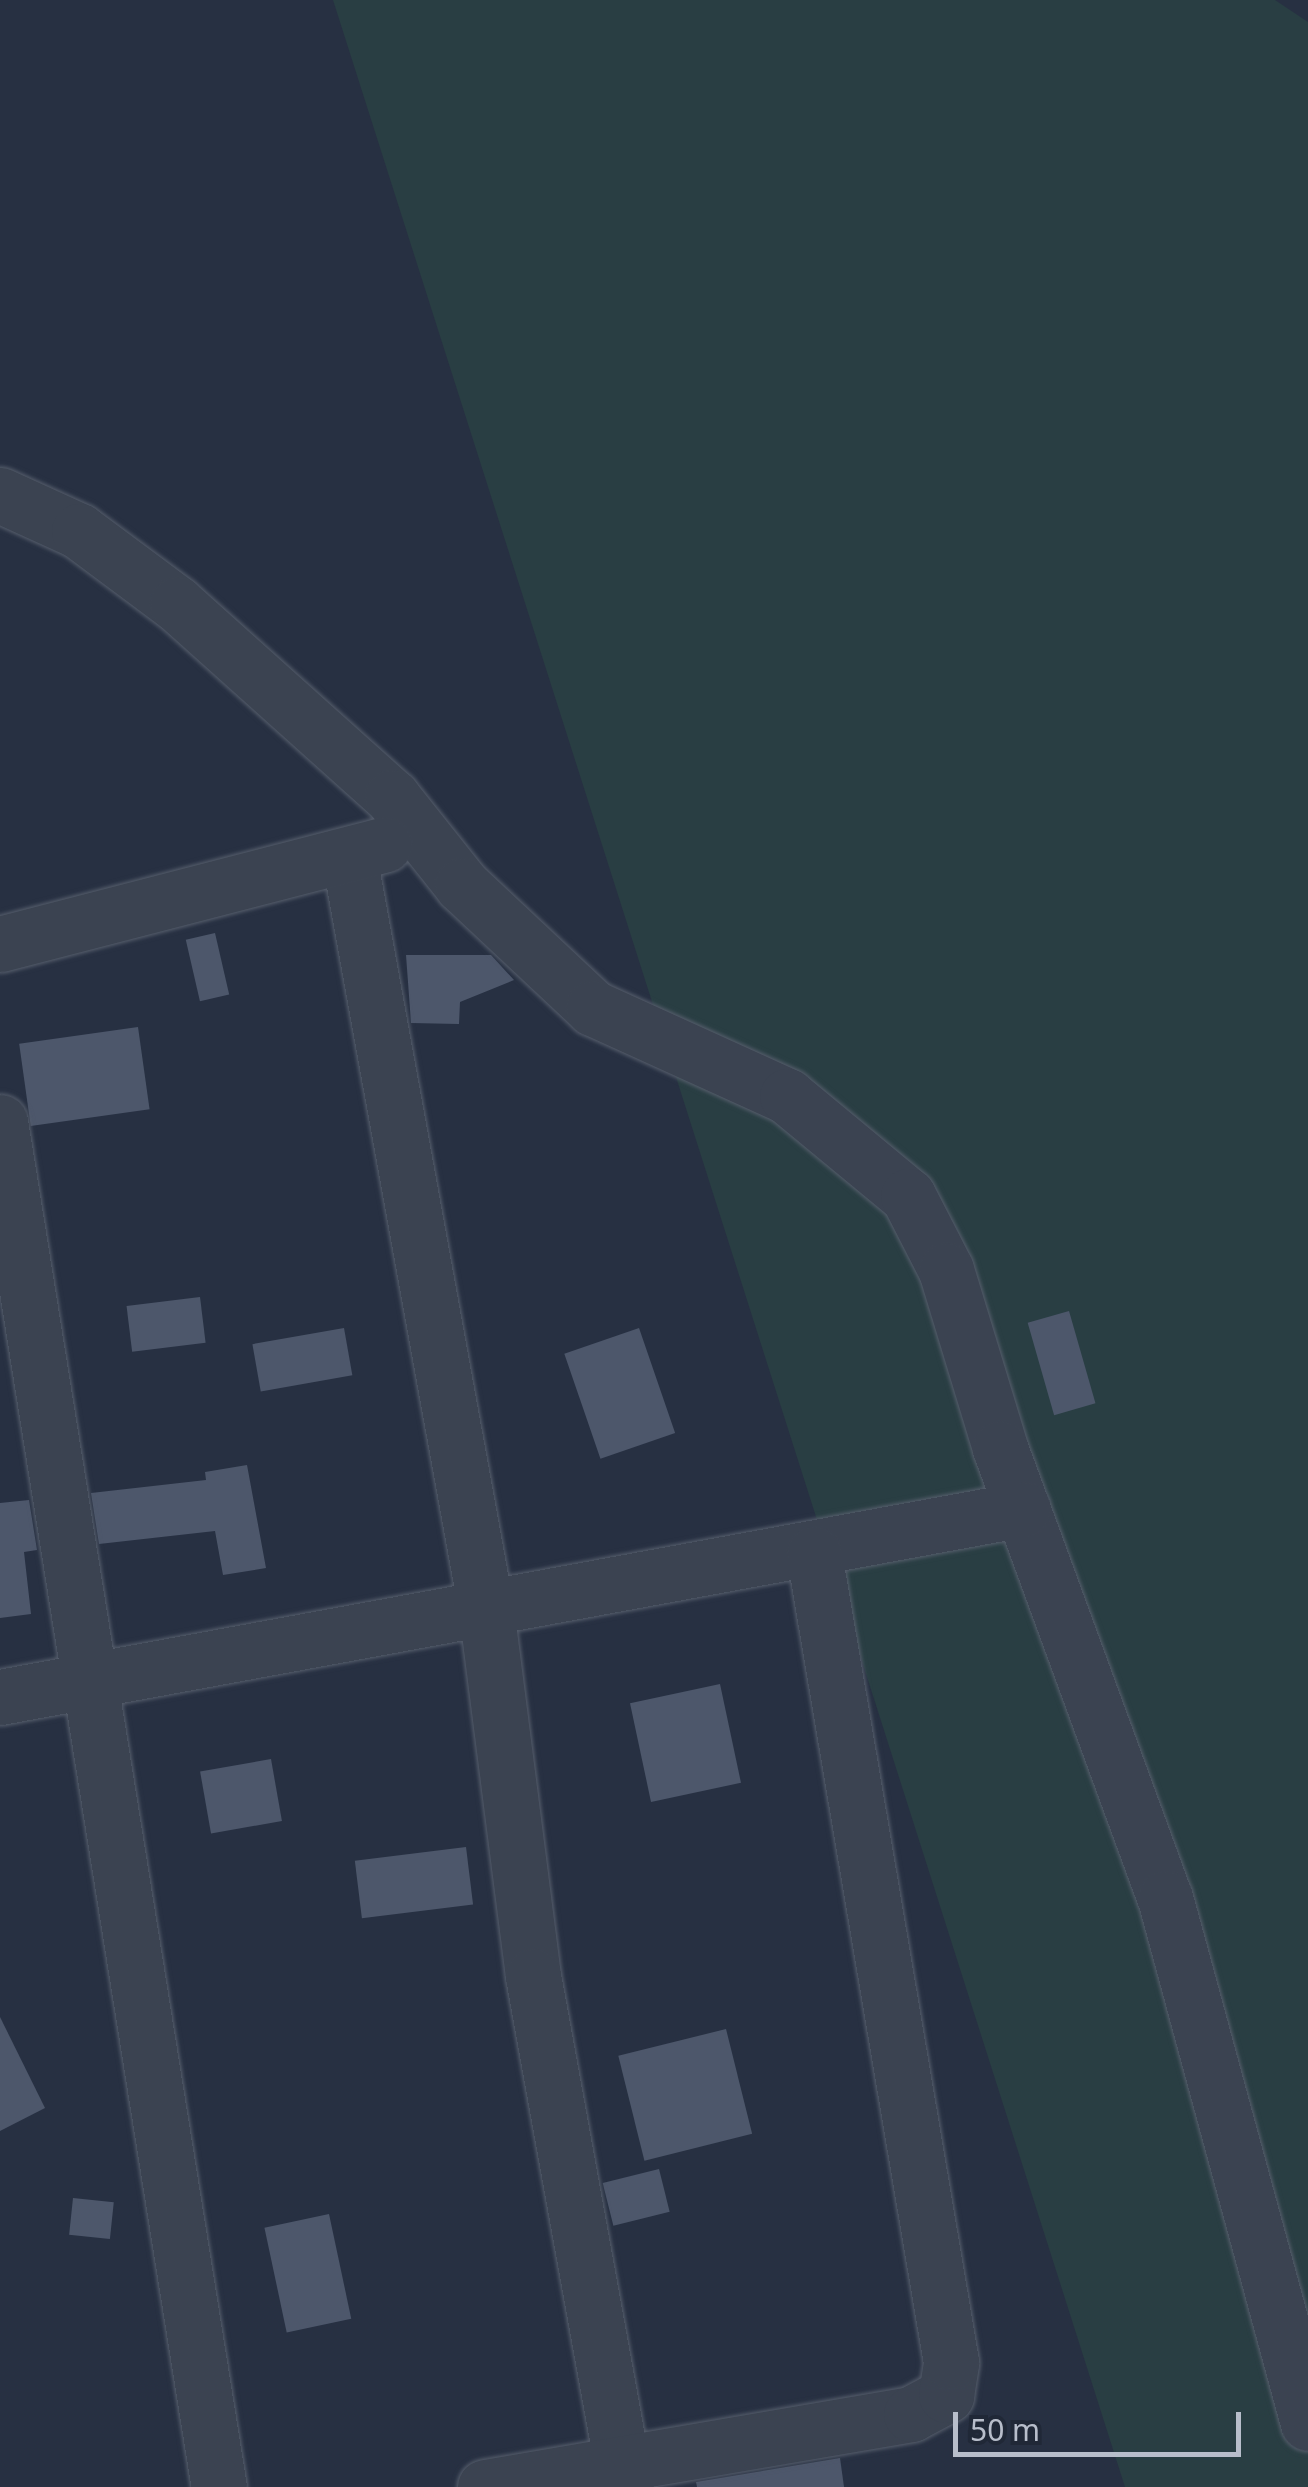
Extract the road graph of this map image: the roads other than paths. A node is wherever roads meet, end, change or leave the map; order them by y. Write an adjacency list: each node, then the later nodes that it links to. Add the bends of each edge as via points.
1 (0, 495): 2 (street, via 79,531 177,604)
2 (420, 832): 3 (street); 6 (street, via 462,885 593,1008 787,1096 908,1196 946,1270)
3 (349, 857): 4 (street); 8 (street)
4 (0, 944)
5 (0, 1122): 9 (street)
6 (1023, 1508): 7 (street); 11 (street, via 1165,1898)
7 (814, 1554): 8 (street); 12 (street, via 951,2362 946,2395 911,2414)
8 (486, 1609): 9 (street); 12 (street, via 532,1976)
9 (86, 1684): 10 (street); 13 (street)
10 (0, 1698)
11 (1308, 2422)
12 (624, 2473): 14 (street)
13 (219, 2487)
14 (485, 2487)

